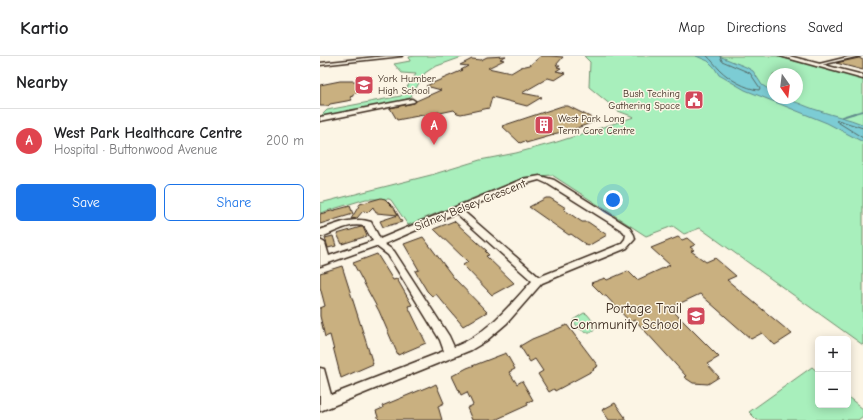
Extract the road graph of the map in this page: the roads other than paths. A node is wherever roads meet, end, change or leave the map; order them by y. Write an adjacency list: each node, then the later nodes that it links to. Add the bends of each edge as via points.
1 (400, 56): 4 (street)
2 (783, 56): 5 (main road)
3 (858, 56): 5 (street)
4 (320, 64)
5 (817, 66): 6 (main road)
6 (863, 77)
7 (412, 102): 8 (street)
8 (320, 119)
9 (457, 210): 12 (street, Sidney Belsey Crescent); 14 (street); 14 (street, Sidney Belsey Crescent, via 540,178 602,214 630,235 624,246)
10 (320, 234): 12 (street, via 357,222 365,222)
11 (320, 243): 13 (street)
12 (377, 243): 13 (street, Sidney Belsey Crescent); 15 (street, via 384,251 391,253 445,339)
13 (323, 262)
14 (538, 281): 15 (street, Sidney Belsey Crescent, via 507,316 482,338)
15 (450, 353): 17 (street, Sidney Belsey Crescent)
16 (320, 373): 17 (street)
17 (323, 404)

